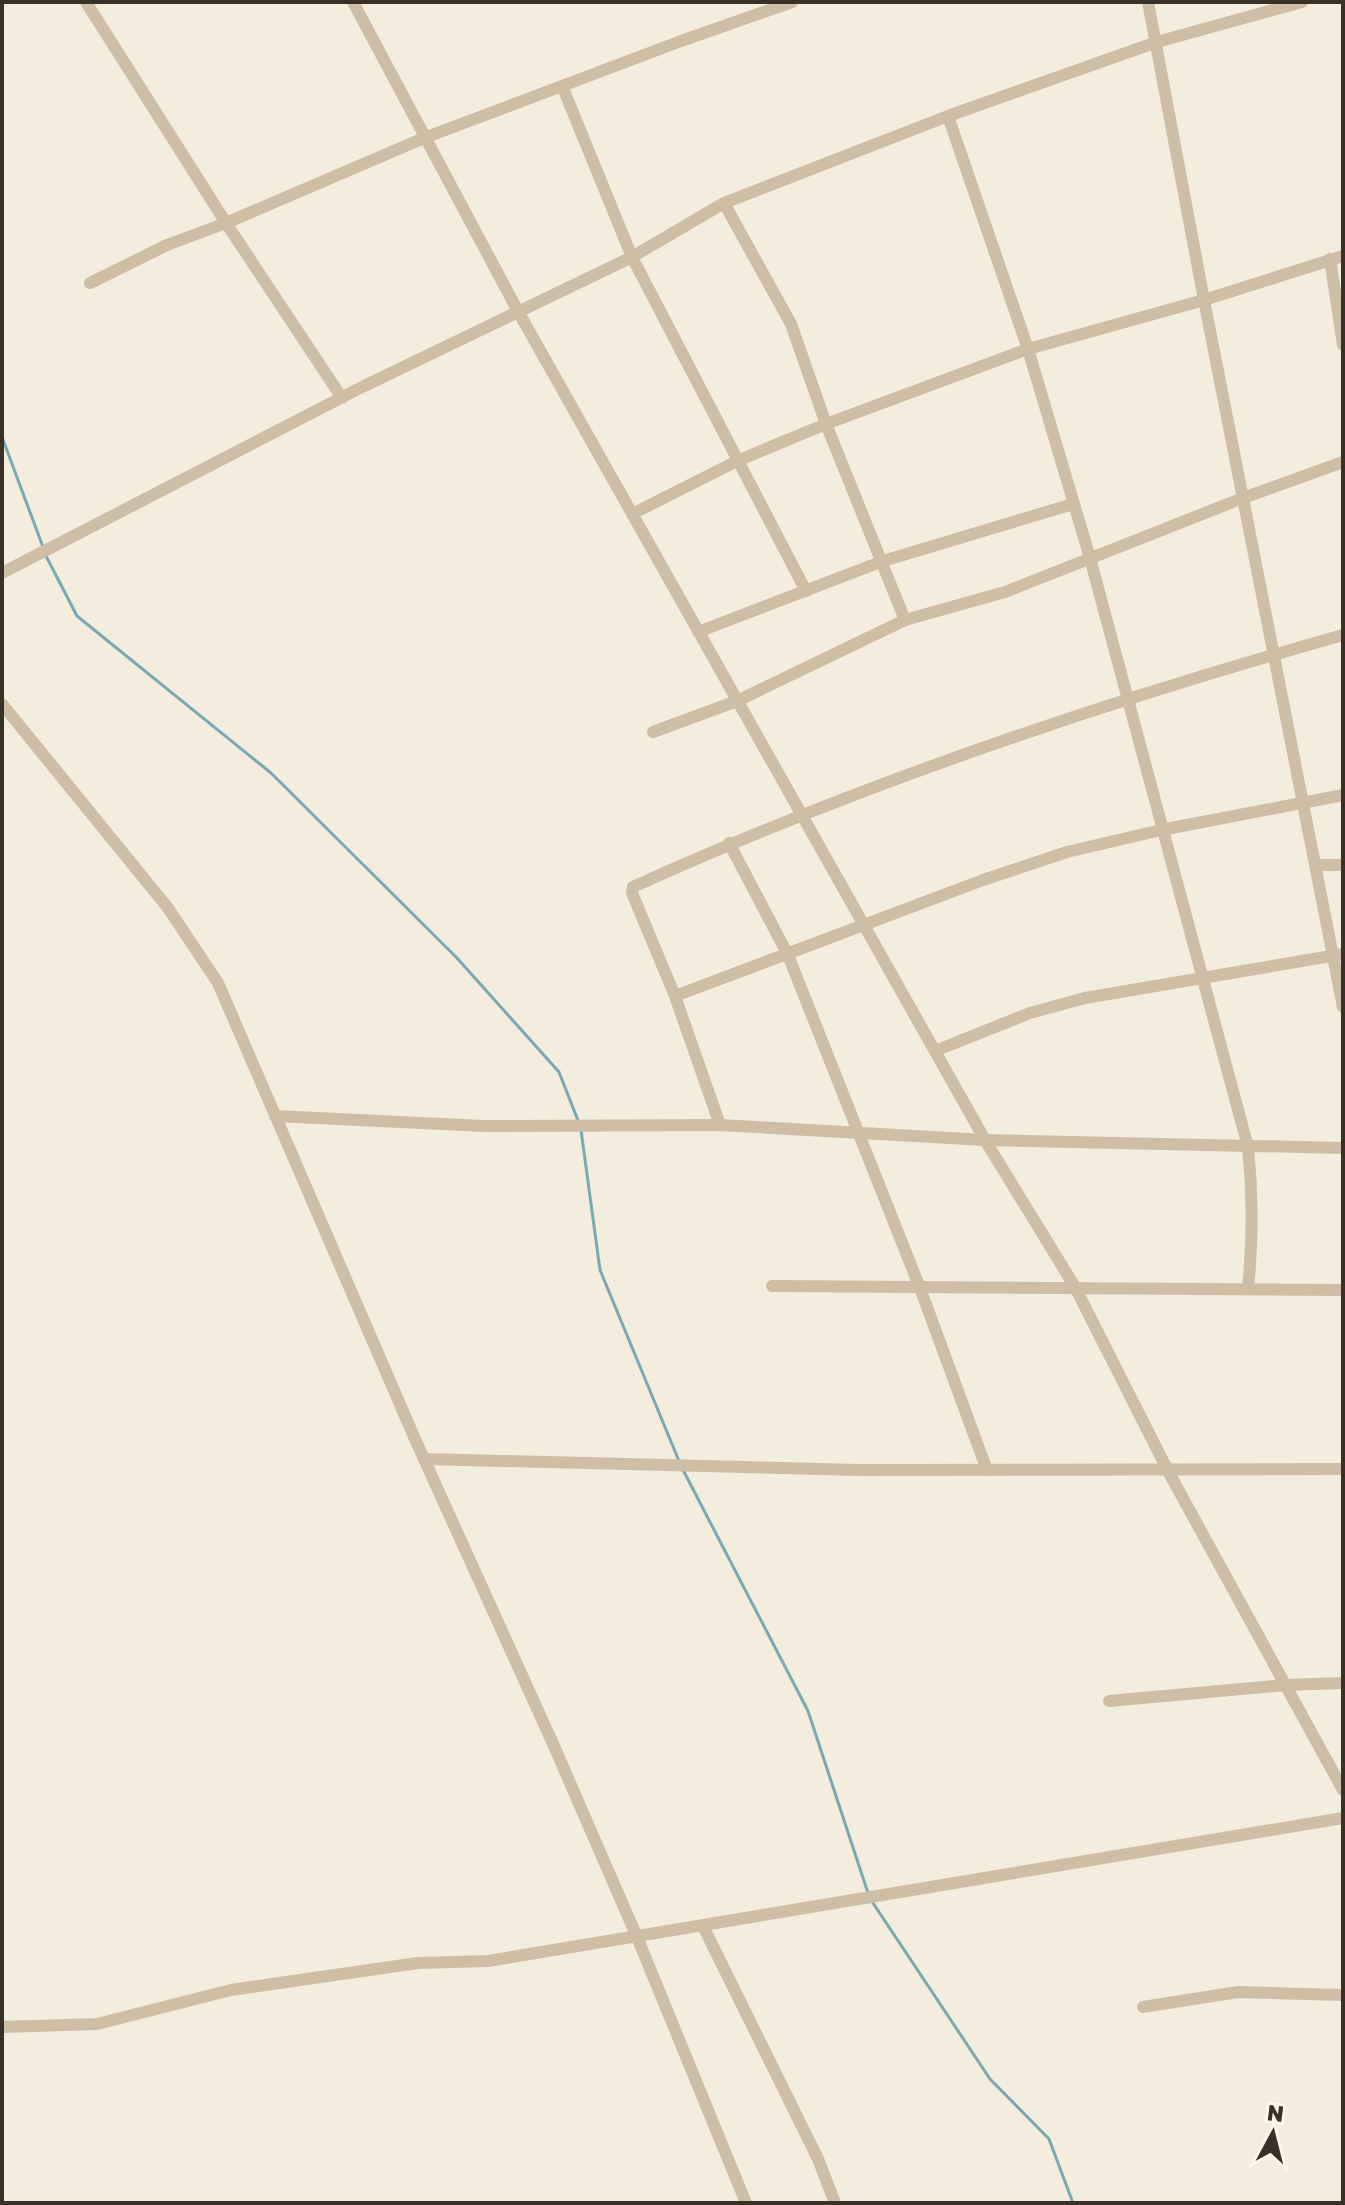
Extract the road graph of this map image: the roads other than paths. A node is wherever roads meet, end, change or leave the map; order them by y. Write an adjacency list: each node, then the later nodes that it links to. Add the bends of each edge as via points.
1 (86, 2): 11 (street)
2 (353, 2): 9 (street)
3 (792, 2): 7 (street)
4 (1148, 2): 6 (street)
5 (1302, 2): 6 (street)
6 (1157, 42): 8 (street); 15 (street)
7 (563, 88): 9 (street); 12 (street)
8 (948, 116): 10 (street); 18 (street)
9 (424, 138): 11 (street); 16 (street)
10 (724, 203): 12 (street); 20 (street, via 791,324)
11 (226, 223): 14 (street); 19 (street)
12 (632, 257): 16 (street); 21 (street)
13 (1336, 258): 15 (street); 17 (street)
14 (90, 283)
15 (1204, 300): 18 (street); 23 (street)
16 (519, 313): 19 (street); 25 (street)
17 (1343, 345)
18 (1028, 349): 20 (street); 24 (street)
19 (342, 398): 28 (street)
20 (826, 424): 21 (street); 27 (street)
21 (737, 461): 25 (street); 29 (street)
22 (1343, 462): 23 (street)
23 (1243, 498): 26 (street); 33 (street)
24 (1073, 504): 26 (street); 27 (street)
25 (632, 514): 31 (street)
26 (1090, 558): 30 (street, via 1005,592); 34 (street)
27 (883, 561): 29 (street); 30 (street)
28 (2, 573)
29 (806, 591): 31 (street)
30 (905, 620): 35 (street)
31 (698, 632): 35 (street)
32 (1343, 635): 33 (street)
33 (1275, 654): 34 (street); 39 (street)
34 (1128, 700): 40 (street, via 969,751); 41 (street)
35 (737, 701): 37 (street); 40 (street)
36 (2, 704): 52 (street, via 168,908 218,983)
37 (653, 732)
38 (1343, 795): 39 (street)
39 (1304, 802): 41 (street); 43 (street)
40 (801, 814): 42 (street); 45 (street)
41 (1161, 830): 45 (street, via 1067,852); 48 (street)
42 (729, 843): 46 (street); 49 (street, via 631,890)
43 (1316, 865): 44 (street); 47 (street)
44 (1343, 865)
45 (864, 925): 46 (street); 51 (street)
46 (788, 955): 49 (street); 54 (street)
47 (1338, 955): 48 (street); 50 (street)
48 (1203, 979): 51 (street, via 1085,998 1030,1013); 56 (street)
49 (675, 996): 53 (street)
50 (1343, 1007)
51 (935, 1051): 55 (street)
52 (275, 1116): 53 (street, via 484,1126); 63 (street)
53 (720, 1125): 54 (street)
54 (858, 1131): 55 (street); 60 (street)
55 (985, 1140): 56 (street); 59 (street)
56 (1248, 1147): 57 (street); 61 (street, via 1253,1225)
57 (1343, 1148)
58 (772, 1286): 60 (street)
59 (1075, 1287): 60 (street); 61 (street); 66 (street)
60 (920, 1288): 65 (street)
61 (1248, 1288): 62 (street)
62 (1343, 1290)
63 (425, 1459): 65 (street); 73 (street)
64 (1343, 1469): 66 (street)
65 (987, 1470): 66 (street)
66 (1168, 1471): 68 (street)
67 (1343, 1683): 68 (street)
68 (1285, 1685): 69 (street); 70 (street)
69 (1109, 1701)
70 (1343, 1790)
71 (1343, 1818): 72 (street)
72 (703, 1926): 73 (street); 78 (street)
73 (637, 1937): 76 (street, via 488,1961 418,1963 231,1990 97,2024); 77 (street)
74 (1343, 1995): 75 (street, via 1238,1992)
75 (1143, 2007)
76 (2, 2027)
77 (746, 2203)
78 (835, 2203)

